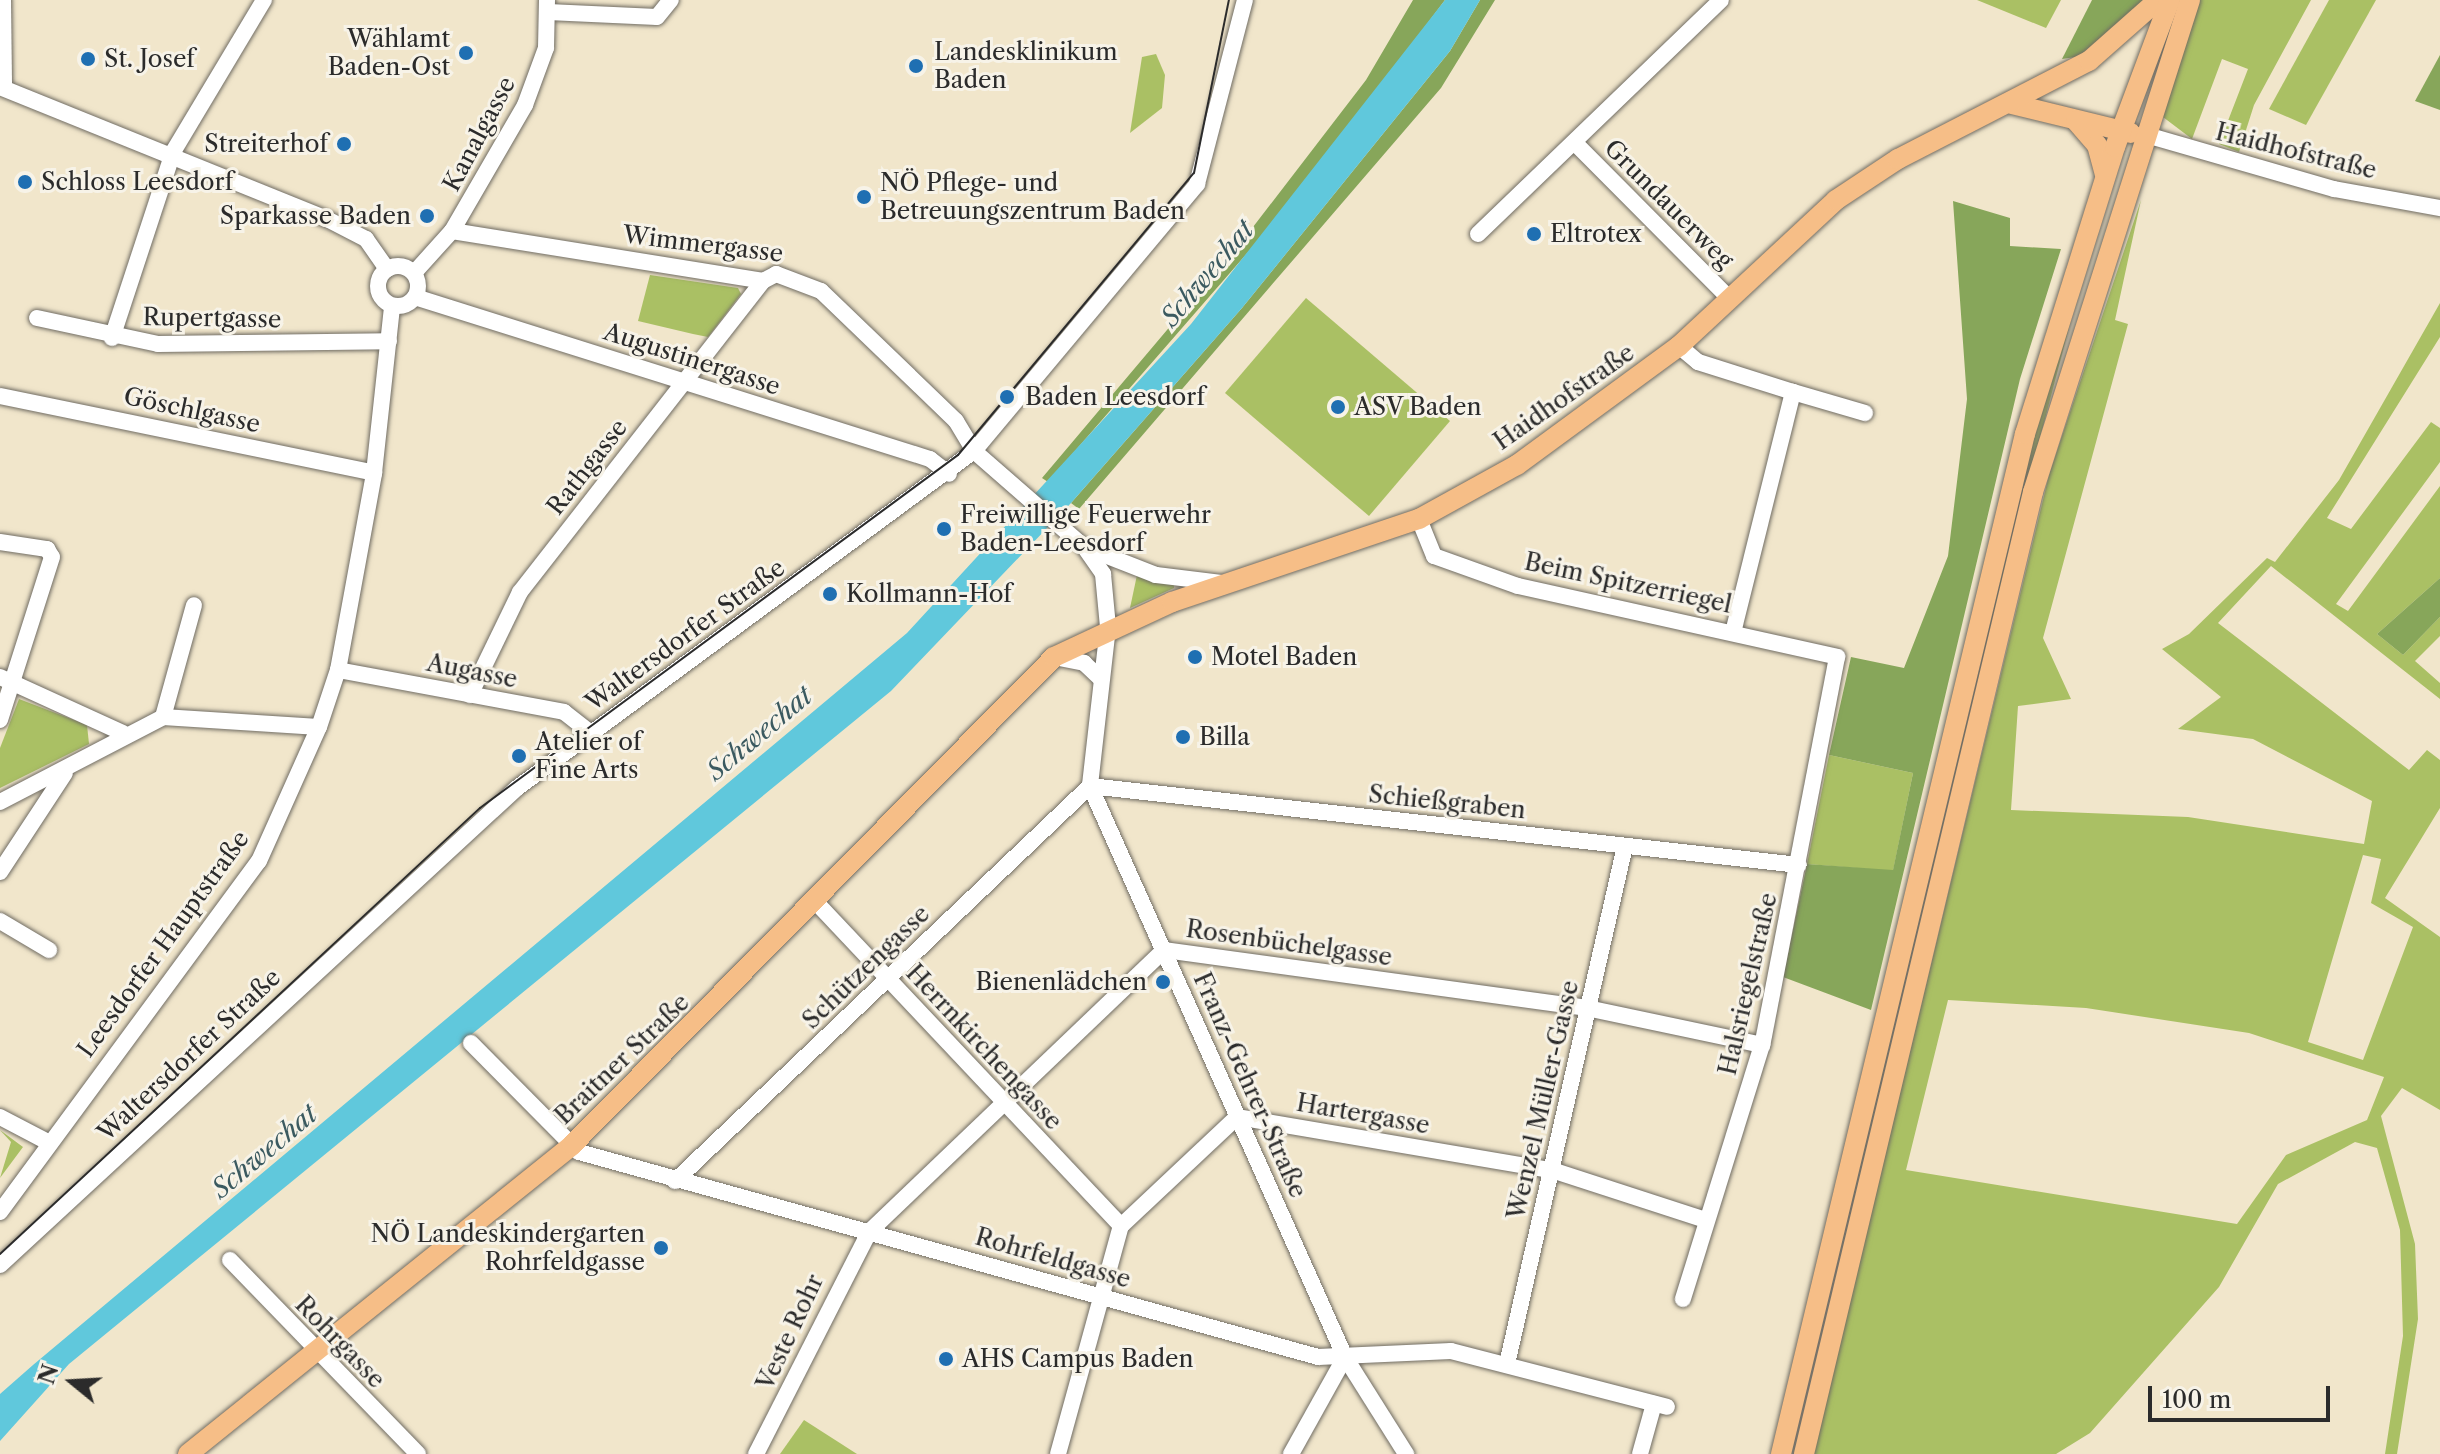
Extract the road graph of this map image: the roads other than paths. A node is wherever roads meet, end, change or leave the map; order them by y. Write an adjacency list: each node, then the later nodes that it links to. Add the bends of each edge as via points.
1 (3, 0): 10 (street)
2 (264, 0): 17 (street)
3 (671, 0): 9 (street, via 657,17)
4 (1245, 0): 36 (street, Waltersdorfer Straße, via 1197,184)
5 (1721, 0): 16 (street, Grundauerweg)
6 (2158, 0): 11 (main road, Haidhofstraße, via 2097,55)
7 (2170, 0): 14 (main road)
8 (2190, 0): 15 (main road)
9 (547, 6): 20 (street, Kanalgasse, via 546,48 525,105)
10 (2, 87): 17 (street)
11 (2031, 93): 12 (main road, Haidhofstraße); 14 (main road, Haidhofstraße)
12 (2012, 104): 13 (main road, Haidhofstraße); 26 (main road, Haidhofstraße, via 1855,186)
13 (2070, 116): 14 (main road, Haidhofstraße); 18 (main road, via 2095,140)
14 (2122, 127): 15 (main road, Haidhofstraße); 18 (main road)
15 (2143, 134): 19 (street, Haidhofstraße, via 2334,189); 97 (main road, via 1993,644)
16 (1575, 143): 21 (street, Grundauerweg); 26 (street, Grundauerweg)
17 (173, 152): 22 (street, via 366,239); 29 (street)
18 (2105, 177): 96 (main road, via 1966,657)
19 (2440, 208)
20 (452, 231): 23 (street, Kanalgasse); 24 (street, Wimmergasse)
21 (1478, 234)
22 (387, 269): 23 (street); 27 (street, Leesdorfer Hauptstraße, via 379,293)
23 (414, 273): 25 (street)
24 (763, 281): 32 (street, Rathgasse); 36 (street, Wimmergasse, via 776,274 821,291 956,421)
25 (415, 297): 27 (street); 32 (street, Augustinergasse)
26 (1729, 298): 31 (main road, Haidhofstraße)
27 (392, 306): 30 (street, Leesdorfer Hauptstraße)
28 (37, 318): 29 (street, Rupertgasse)
29 (112, 338): 30 (street, Rupertgasse, via 230,347)
30 (389, 341): 37 (street, Leesdorfer Hauptstraße)
31 (1679, 346): 33 (street, via 1698,362); 39 (main road, Haidhofstraße, via 1568,433)
32 (683, 382): 38 (street, Augustinergasse, via 930,459); 51 (street, Rathgasse, via 520,592)
33 (1793, 392): 35 (street); 45 (street)
34 (0, 396): 37 (street, Göschlgasse)
35 (1865, 413)
36 (974, 451): 38 (street, Waltersdorfer Straße); 41 (street, Wimmergasse)
37 (374, 473): 47 (street, Leesdorfer Hauptstraße)
38 (949, 474): 56 (street, Waltersdorfer Straße)
39 (1419, 519): 42 (main road, Haidhofstraße); 45 (street, Beim Spitzerriegel, via 1434,556 1490,576)
40 (0, 542): 50 (street, via 47,549 52,557)
41 (1085, 548): 42 (street, Haidhofstraße, via 1156,575); 44 (street, Franz-Gehrer-Straße, via 1103,574)
42 (1228, 584): 44 (main road, Braitner Straße)
43 (194, 605): 52 (street)
44 (1108, 627): 46 (main road, Braitner Straße); 49 (street, Franz-Gehrer-Straße)
45 (1734, 629): 48 (street, Beim Spitzerriegel, via 1837,657)
46 (1054, 657): 49 (street, via 1084,663); 63 (main road, Braitner Straße)
47 (338, 670): 51 (street, Augasse); 54 (street, Leesdorfer Hauptstraße)
48 (1836, 674): 61 (street, Halsriegelstraße)
49 (1099, 677): 58 (street, Franz-Gehrer-Straße)
50 (7, 680): 53 (street); 55 (street)
51 (470, 695): 56 (street, Augasse, via 564,712)
52 (163, 717): 54 (street); 55 (street)
53 (0, 720)
54 (319, 727): 74 (street, Leesdorfer Hauptstraße, via 259,861)
55 (123, 733): 57 (street)
56 (591, 733): 83 (street, Waltersdorfer Straße, via 476,823)
57 (66, 771): 59 (street); 62 (street)
58 (1090, 786): 60 (street, Schießgraben); 66 (street, Franz-Gehrer-Straße); 67 (street, Schützengasse)
59 (0, 802)
60 (1625, 846): 61 (street, Schießgraben); 68 (street, Wenzel Müller-Gasse)
61 (1799, 865): 70 (street, Halsriegelstraße)
62 (0, 872)
63 (813, 899): 67 (street, Herrnkirchengasse); 75 (main road, Braitner Straße)
64 (0, 921): 65 (street)
65 (49, 950)
66 (1164, 950): 68 (street, Rosenbüchelgasse); 71 (street, Rosenbüchelgasse); 73 (street, Franz-Gehrer-Straße)
67 (889, 979): 71 (street, Herrnkirchengasse); 77 (street, Schützengasse)
68 (1587, 1008): 70 (street, Rosenbüchelgasse); 76 (street, Wenzel Müller-Gasse)
69 (471, 1043): 75 (street, Rohrfeldgasse)
70 (1762, 1045): 79 (street, Halsriegelstraße)
71 (1002, 1103): 80 (street, Herrnkirchengasse); 81 (street, Rosenbüchelgasse)
72 (0, 1117): 74 (street)
73 (1237, 1117): 76 (street, Hartergasse); 80 (street); 87 (street, Franz-Gehrer-Straße)
74 (46, 1141): 78 (street, Leesdorfer Hauptstraße)
75 (572, 1145): 77 (street, Rohrfeldgasse); 86 (main road, Braitner Straße)
76 (1552, 1170): 79 (street, Hartergasse); 88 (street, Wenzel Müller-Gasse)
77 (675, 1181): 81 (street, Rohrfeldgasse)
78 (0, 1212)
79 (1706, 1220): 85 (street, Halsriegelstraße)
80 (1121, 1226): 84 (street)
81 (869, 1232): 84 (street, Rohrfeldgasse); 91 (street, Veste Rohr)
82 (230, 1260): 86 (street, Rohrgasse)
83 (0, 1265)
84 (1100, 1296): 87 (street, Rohrfeldgasse, via 1318,1357); 92 (street)
85 (1683, 1299)
86 (315, 1355): 89 (main road, Braitner Straße); 90 (street, Rohrgasse)
87 (1345, 1357): 88 (street, Rohrfeldgasse, via 1451,1351); 93 (street); 94 (street, Franz-Gehrer-Straße)
88 (1507, 1364): 95 (street, Rohrfeldgasse, via 1660,1405)
89 (188, 1454)
90 (418, 1454)
91 (756, 1454)
92 (1058, 1454)
93 (1291, 1454)
94 (1406, 1454)
95 (1640, 1454)
96 (1781, 1454)
97 (1804, 1454)

